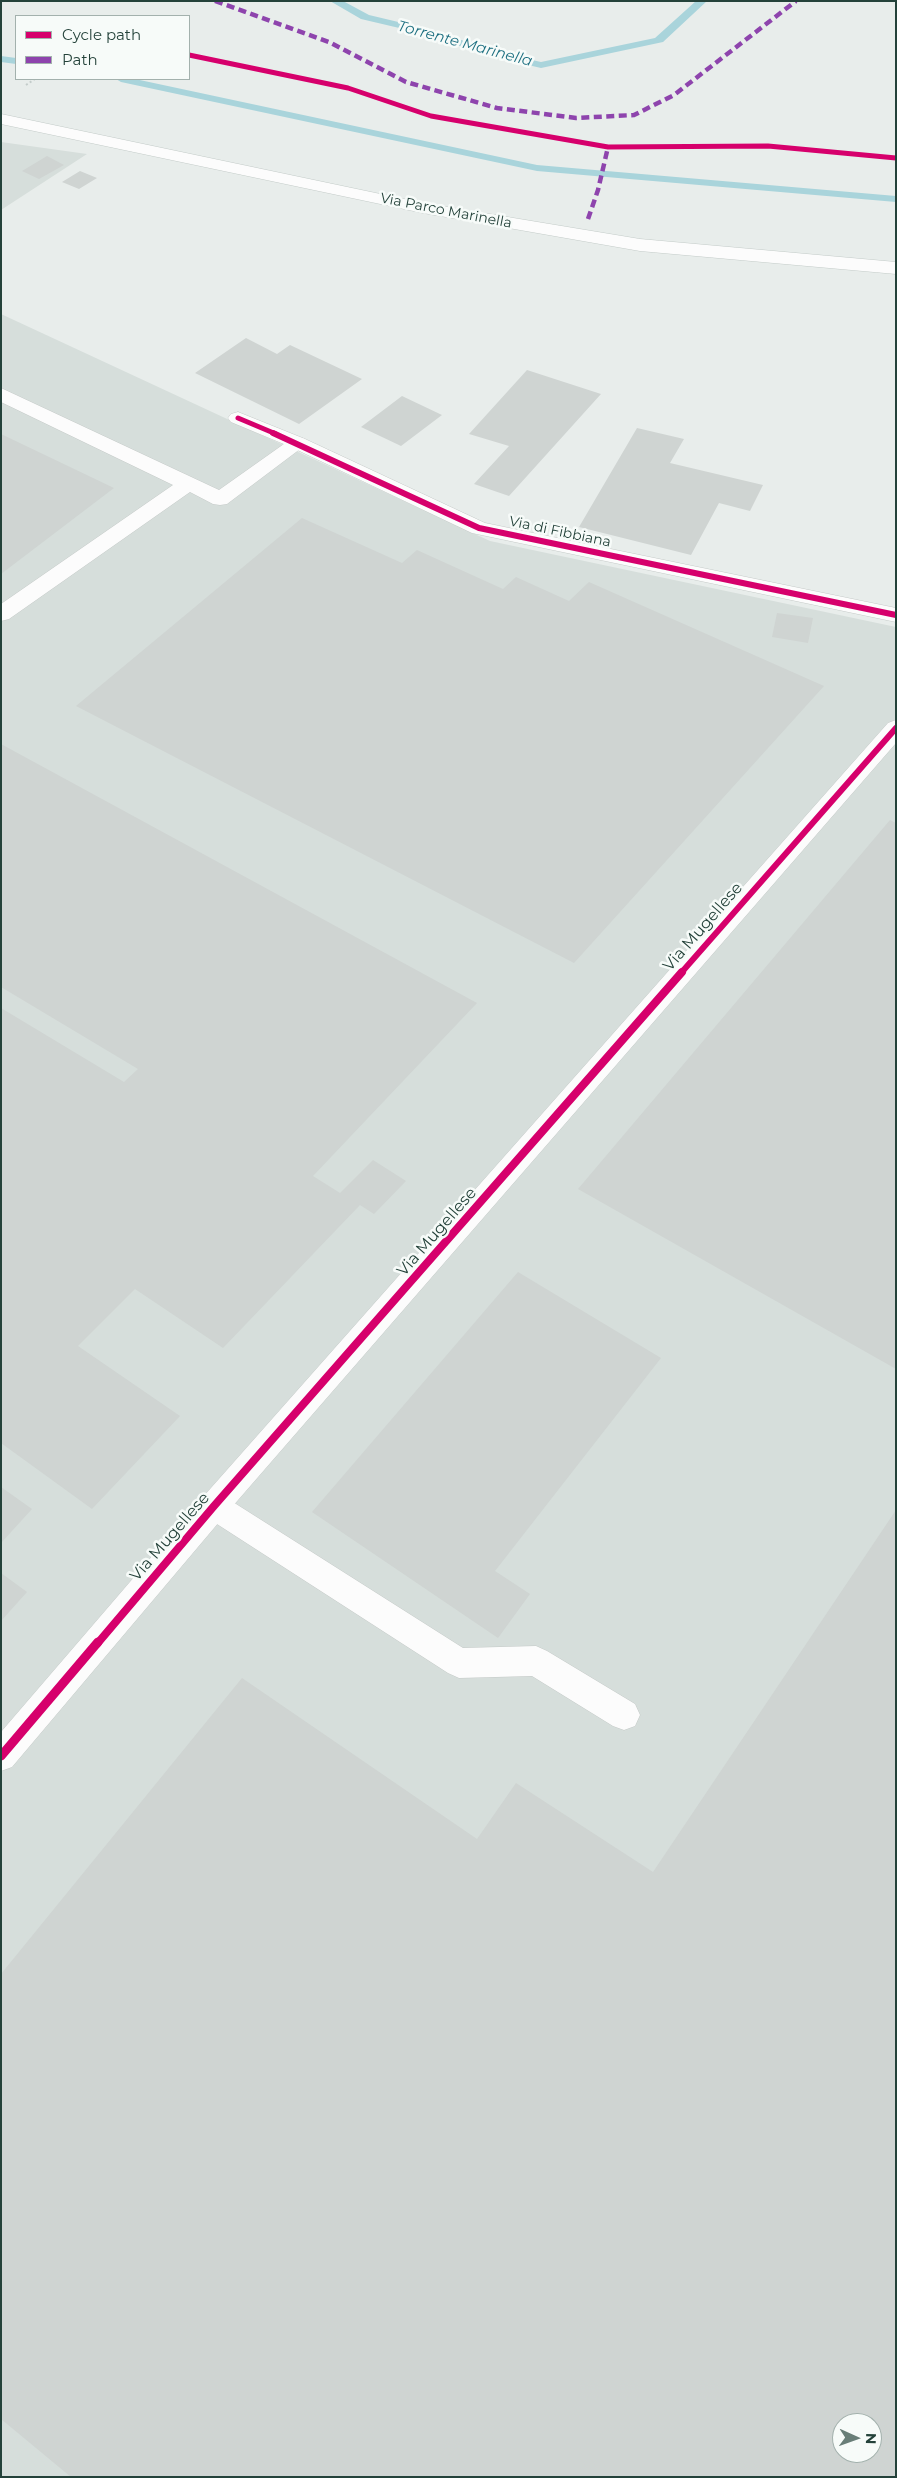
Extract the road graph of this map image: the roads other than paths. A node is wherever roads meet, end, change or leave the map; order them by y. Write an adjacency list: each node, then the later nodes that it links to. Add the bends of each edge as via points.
1 (1, 119): 2 (street, Via Parco Marinella, via 531,228 640,245)
2 (896, 268)
3 (1, 394): 6 (street)
4 (238, 418): 5 (street, Via di Fibbiana)
5 (298, 443): 6 (street, via 220,499); 8 (street, Via di Fibbiana, via 479,528)
6 (188, 484): 7 (street)
7 (1, 614)
8 (896, 615)
9 (896, 728): 10 (street, Via Mugellese)
10 (214, 1506): 11 (street, via 459,1663 536,1661); 12 (street, Via Mugellese)
11 (624, 1715)
12 (1, 1756)

